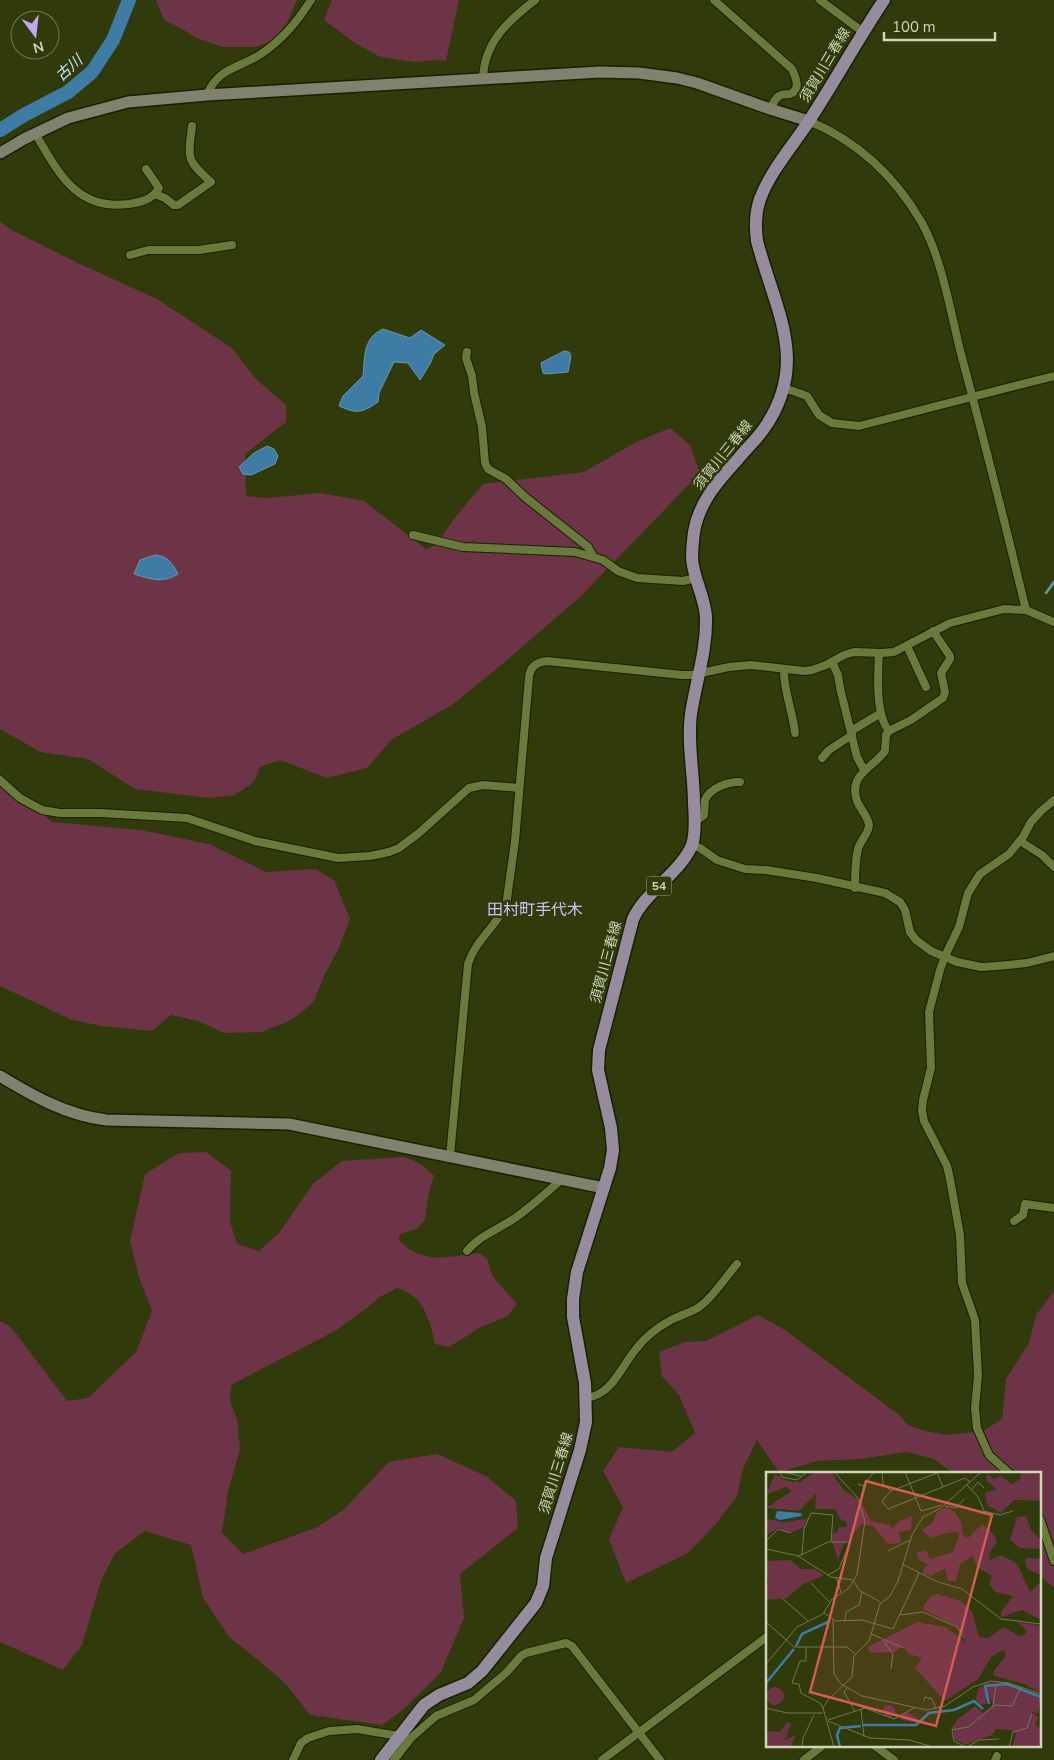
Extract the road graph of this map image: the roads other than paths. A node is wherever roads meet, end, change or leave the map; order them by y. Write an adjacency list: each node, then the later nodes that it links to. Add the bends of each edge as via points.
1 (311, 0): 8 (street, via 280,39 211,83)
2 (536, 0): 7 (street, via 503,28 483,64)
3 (714, 0): 9 (street, via 792,69 796,88 774,100)
4 (820, 0): 6 (street)
5 (884, 0): 6 (main road, 須賀川三春線)
6 (863, 32): 10 (main road, 須賀川三春線)
7 (483, 79): 8 (street); 9 (street, via 639,73 698,83)
8 (207, 94): 12 (street, via 106,106)
9 (770, 109): 10 (street)
10 (809, 121): 20 (main road, 須賀川三春線, via 765,186 755,217 758,248 786,340 788,360); 21 (street, via 828,129 868,155 892,180 922,223 938,266)
11 (192, 126): 15 (street, via 189,158 211,182 178,205)
12 (35, 133): 13 (street); 15 (street, via 58,171 82,196 119,205 147,200)
13 (0, 153)
14 (146, 169): 15 (street, via 158,188)
15 (154, 194)
16 (232, 245): 17 (street, via 199,250 148,250)
17 (130, 255)
18 (467, 352): 23 (street, via 488,469 506,479 525,498 584,543)
19 (1054, 376): 21 (street)
20 (784, 388): 21 (street, via 807,396 819,415 832,423 860,426); 24 (main road, 須賀川三春線, via 762,432 706,498 696,520 694,534 692,558)
21 (973, 397): 25 (street)
22 (413, 535): 23 (street, via 463,547 575,552)
23 (593, 556): 24 (street, via 637,578 683,581)
24 (696, 578): 32 (main road, 須賀川三春線, via 706,614)
25 (1026, 610): 26 (street); 27 (street, via 1004,609 950,623)
26 (1054, 622)
27 (933, 631): 28 (street); 35 (street, via 950,656 941,673 943,698 912,720)
28 (907, 646): 29 (street, via 894,652); 33 (street)
29 (879, 653): 30 (street, via 854,652); 34 (street)
30 (832, 662): 31 (street, via 804,671); 37 (street)
31 (784, 669): 32 (street, via 751,665); 36 (street)
32 (699, 674): 42 (street, via 682,675 547,660 538,663 529,677); 44 (main road, 須賀川三春線, via 691,715)
33 (926, 687)
34 (881, 714): 35 (street); 37 (street)
35 (888, 731): 39 (street, via 885,751)
36 (795, 733)
37 (852, 733): 38 (street); 39 (street, via 857,757)
38 (822, 758)
39 (864, 770): 48 (street, via 855,790 869,827 858,848)
40 (0, 780): 42 (street, via 20,798 42,810 187,818 255,840 338,858 370,856 399,848 469,788 483,785)
41 (740, 782): 44 (street, via 719,787 705,801 704,816)
42 (519, 788): 52 (street, via 506,906 476,946 468,964)
43 (1054, 800): 45 (street, via 1031,822)
44 (694, 815): 46 (main road, 須賀川三春線)
45 (1020, 841): 47 (street, via 1042,855); 49 (street, via 1003,859 980,874 972,885 959,927)
46 (692, 845): 48 (street, via 717,860 745,869 817,878); 54 (main road, 須賀川三春線 / 54, via 635,914 611,1002 598,1060 613,1150)
47 (1054, 868)
48 (855, 888): 49 (street, via 885,893 900,902 906,910 907,926 913,937 931,951)
49 (944, 956): 50 (street, via 985,967 1027,963); 60 (street, via 929,1012 931,1068 922,1111 947,1166 960,1235 962,1283 975,1320 977,1428 989,1455)
50 (1054, 956)
51 (0, 1076): 52 (street, via 63,1110 85,1117 289,1124)
52 (450, 1156): 53 (street)
53 (560, 1180): 54 (street); 57 (street, via 526,1210 475,1242)
54 (604, 1188): 59 (main road, 須賀川三春線 / 54, via 577,1272 573,1299)
55 (1054, 1208): 56 (street, via 1025,1204 1023,1215)
56 (1014, 1221)
57 (467, 1251)
58 (737, 1264): 59 (street, via 697,1308 652,1332 636,1348 611,1384 596,1396)
59 (586, 1398): 65 (main road, 須賀川三春線 / 54, via 582,1442 546,1558 543,1586 536,1603 476,1677 424,1704)
60 (1008, 1472)
61 (1042, 1525): 62 (street)
62 (1054, 1561)
63 (766, 1638): 64 (street)
64 (640, 1732): 70 (street, via 572,1646 566,1643 521,1656 474,1700 436,1716 411,1738); 71 (street); 72 (street)
65 (399, 1736): 68 (street, via 357,1728 329,1731 301,1743); 69 (main road, 須賀川三春線 / 54)
66 (819, 1748): 73 (street)
67 (878, 1748): 74 (street)
68 (293, 1760)
69 (381, 1760)
70 (394, 1760)
71 (602, 1760)
72 (660, 1760)
73 (804, 1760)
74 (894, 1760)

